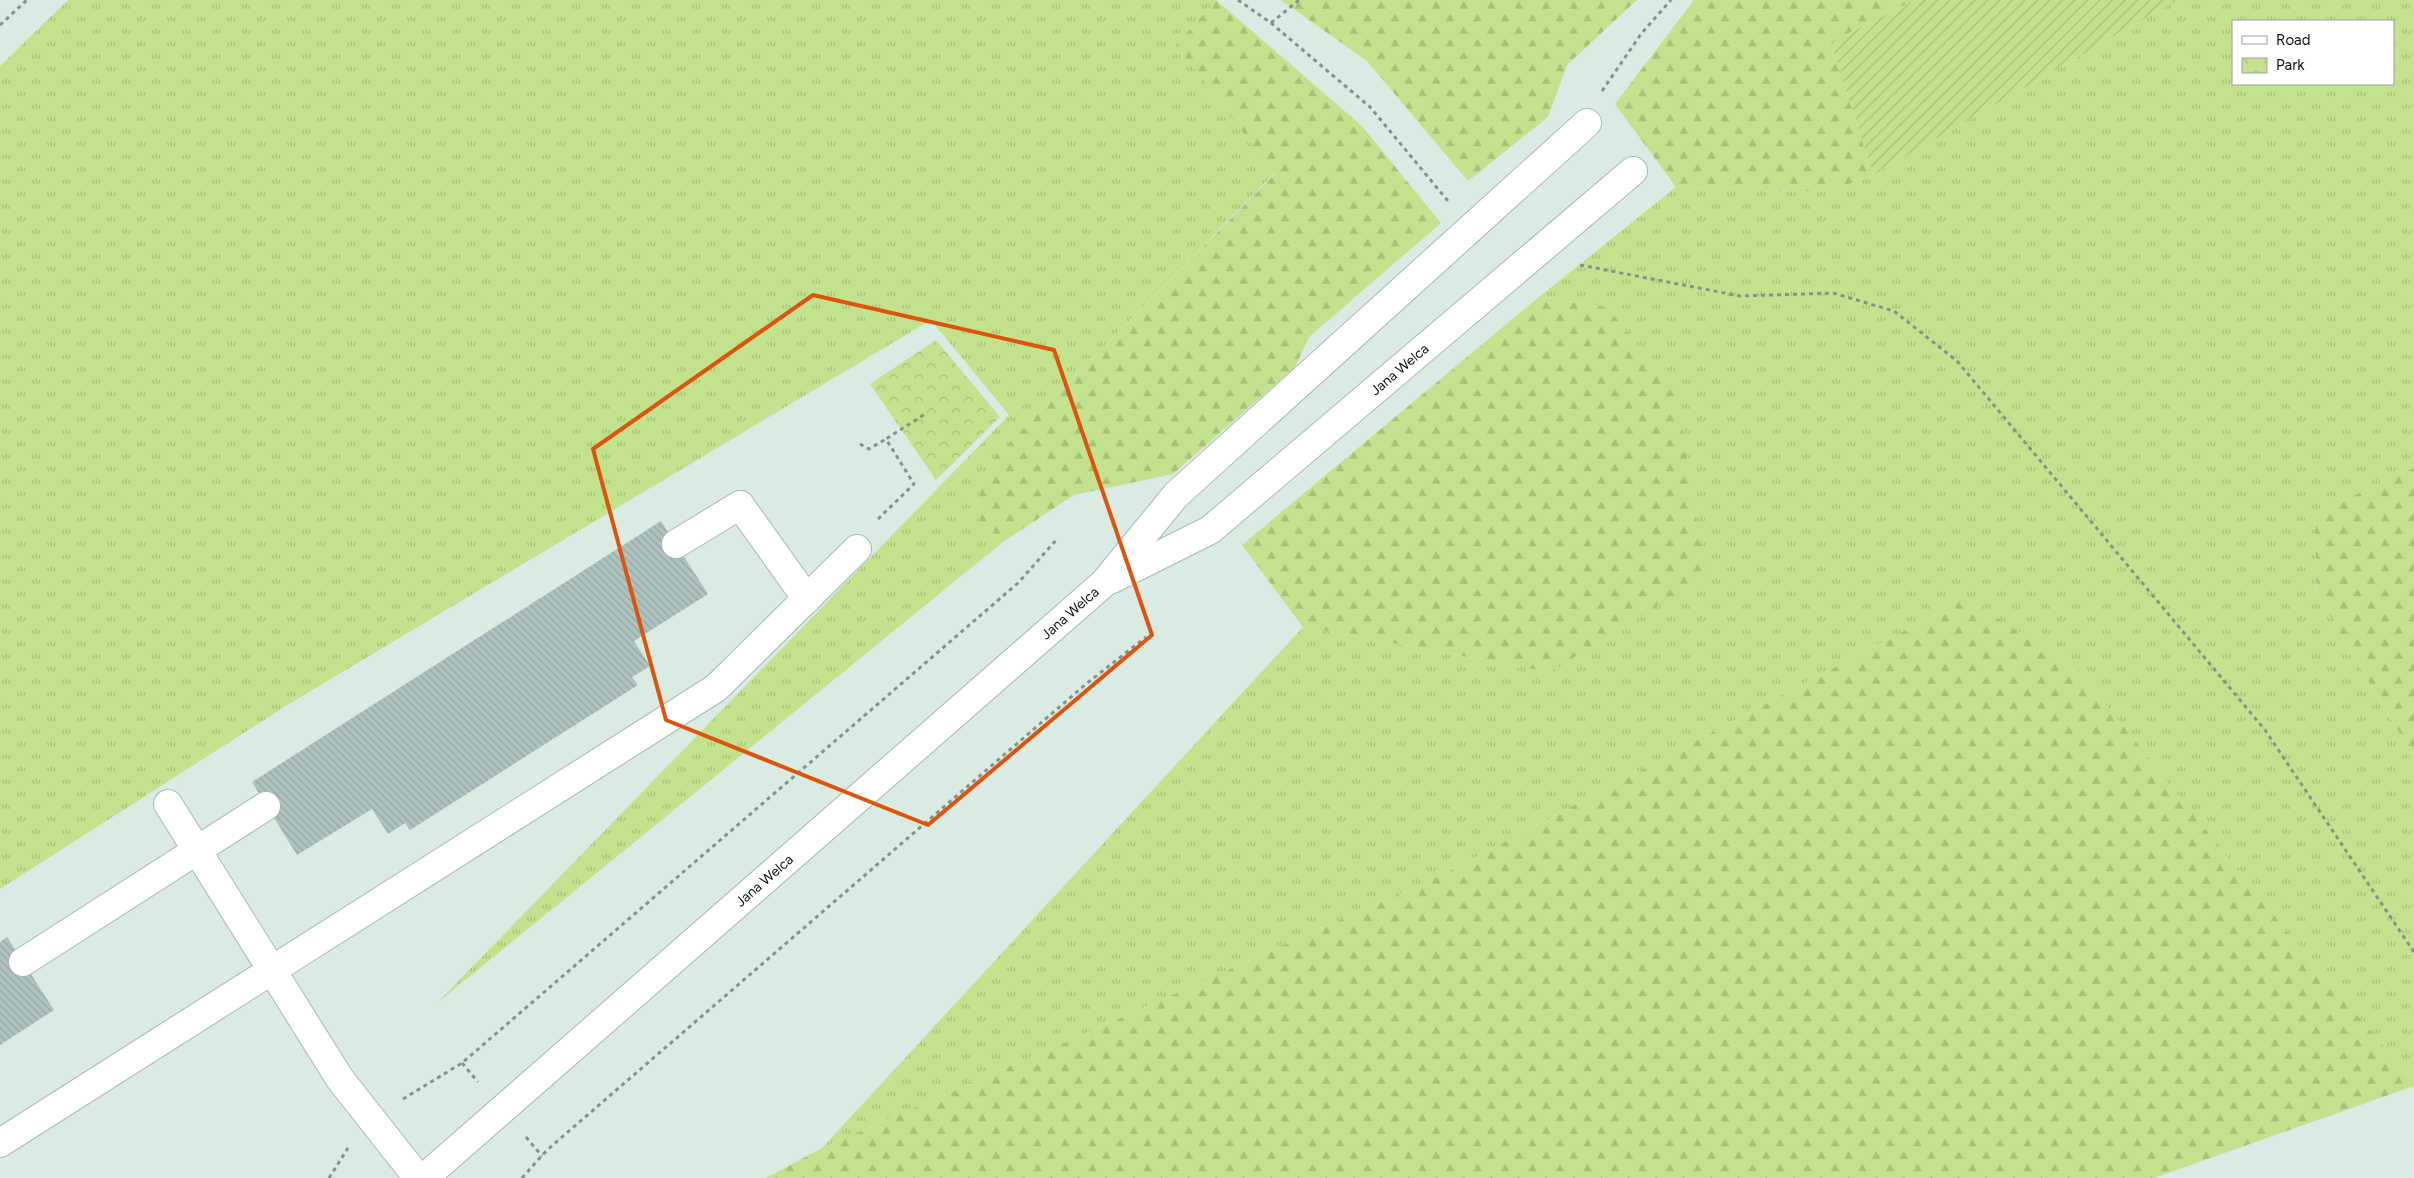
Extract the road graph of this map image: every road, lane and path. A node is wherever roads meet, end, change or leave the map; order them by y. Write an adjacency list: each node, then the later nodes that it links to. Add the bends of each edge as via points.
1 (27, 0): 6 (path)
2 (1238, 0): 5 (path)
3 (1299, 0): 5 (path)
4 (1671, 0): 7 (path, via 1641,34 1598,96)
5 (1271, 22): 9 (path, via 1370,107)
6 (0, 24)
7 (1587, 123): 9 (street, Jana Welca)
8 (1633, 171): 10 (street, Jana Welca)
9 (1471, 228): 18 (street, Jana Welca, via 1176,495)
10 (1532, 256): 18 (street, Jana Welca, via 1210,530); 24 (path, via 1740,296 1833,293 1894,311 1957,361 2265,730)
11 (925, 414): 12 (path)
12 (886, 439): 13 (path, via 869,449); 14 (path, via 914,484)
13 (860, 444)
14 (872, 524)
15 (1058, 538): 27 (path, via 1018,583)
16 (676, 544): 19 (street, via 740,505)
17 (857, 549): 19 (street)
18 (1104, 583): 35 (street, Jana Welca)
19 (807, 598): 26 (street, via 716,688)
20 (1146, 637): 32 (path, via 1086,684)
21 (168, 804): 23 (street)
22 (266, 806): 23 (street)
23 (196, 849): 25 (street); 26 (street)
24 (2414, 952)
25 (23, 962)
26 (272, 970): 29 (street, via 340,1079); 31 (street)
27 (462, 1063): 28 (path); 29 (path, via 404,1099)
28 (481, 1085)
29 (375, 1124): 33 (path, via 351,1145); 34 (street)
30 (523, 1134): 32 (path)
31 (0, 1143)
32 (542, 1156): 36 (path)
33 (329, 1178)
34 (418, 1178)
35 (424, 1178)
36 (522, 1178)

